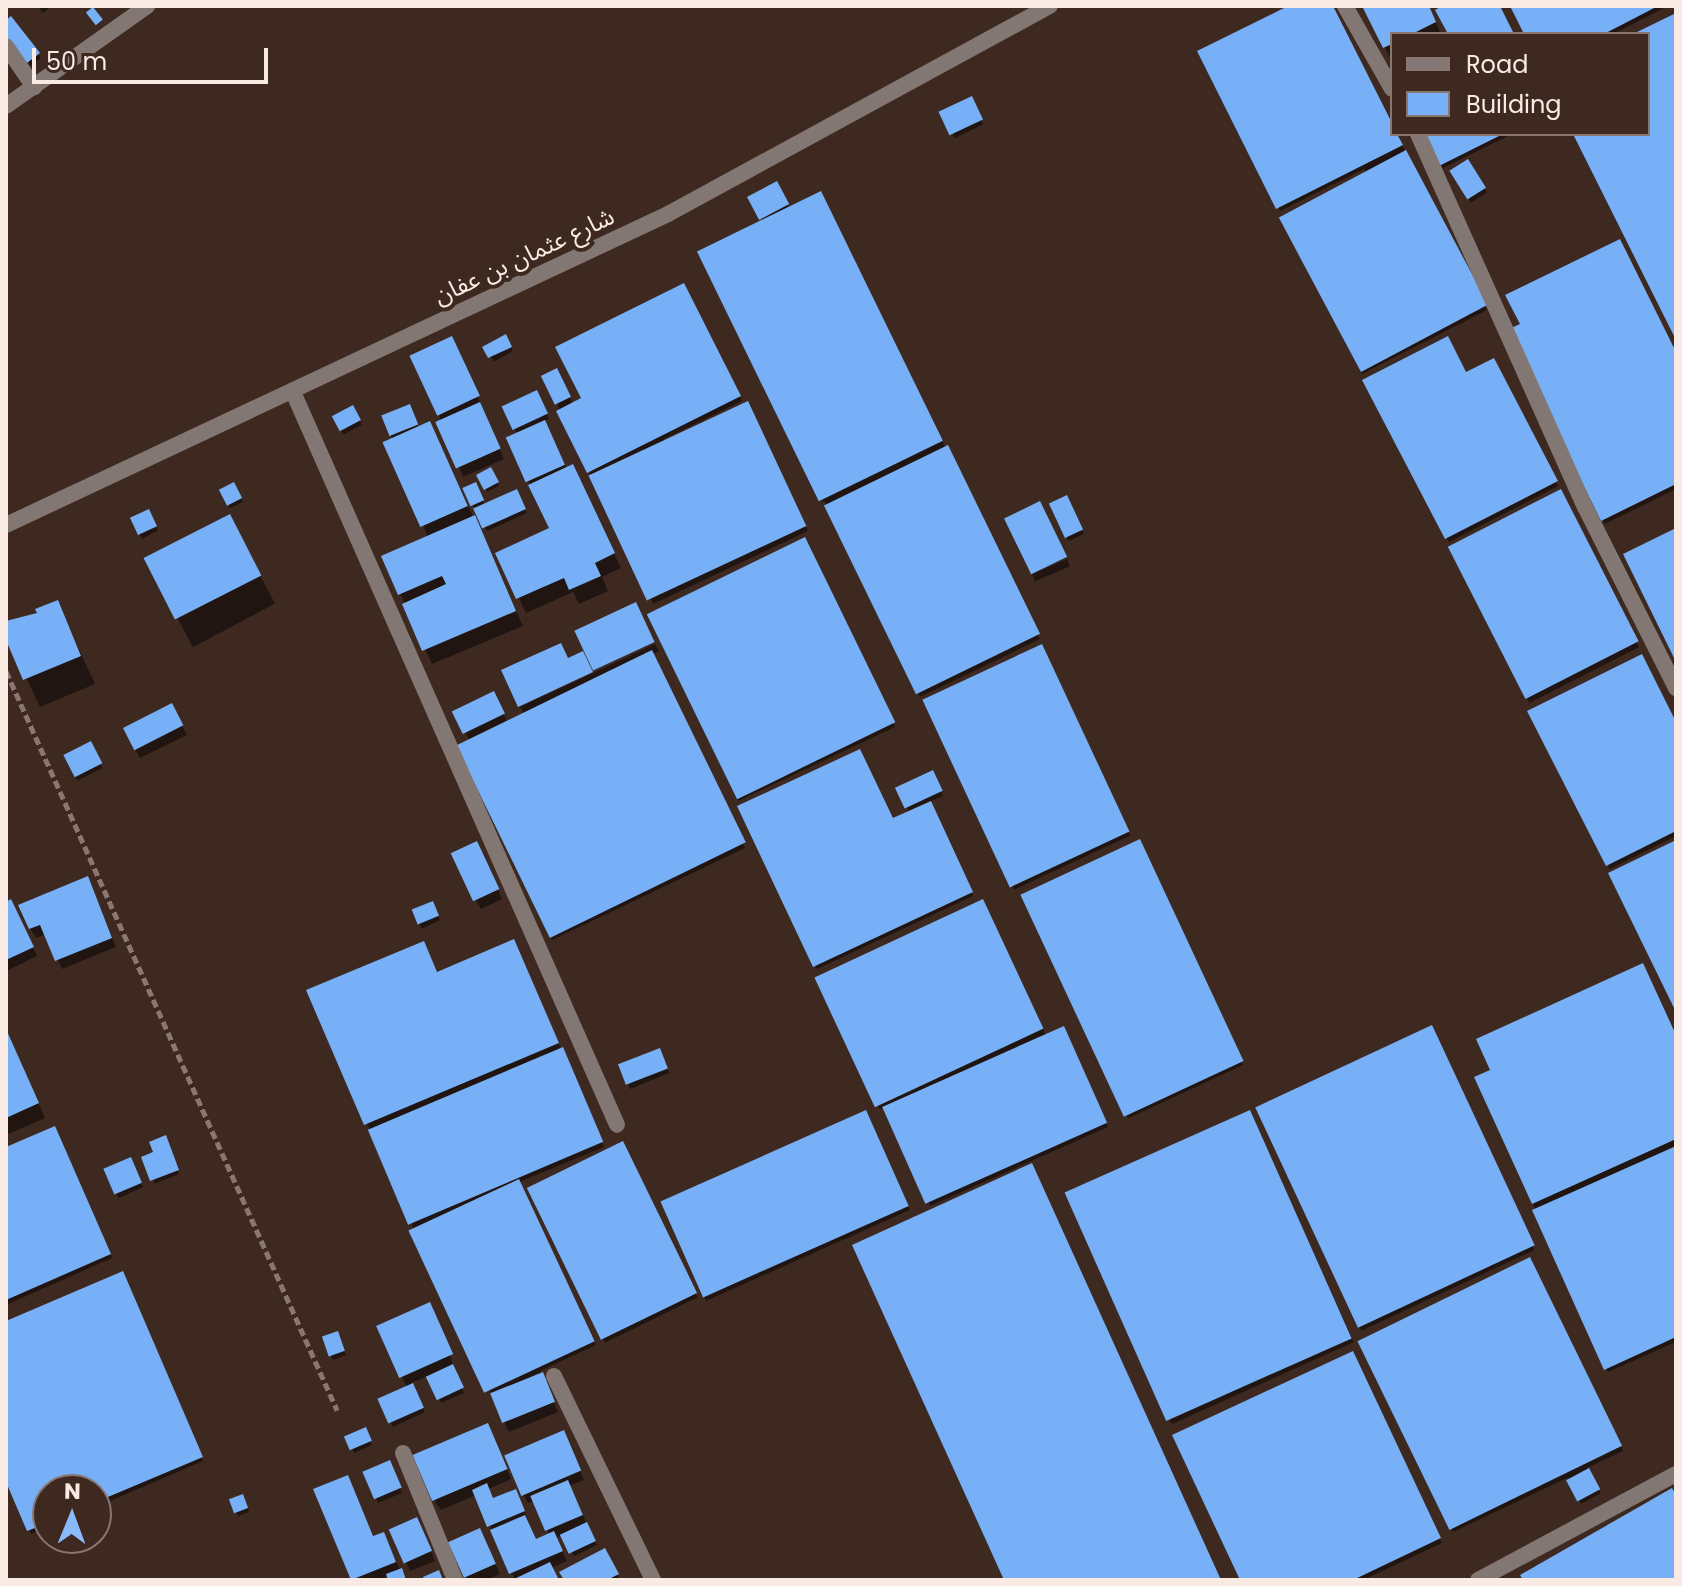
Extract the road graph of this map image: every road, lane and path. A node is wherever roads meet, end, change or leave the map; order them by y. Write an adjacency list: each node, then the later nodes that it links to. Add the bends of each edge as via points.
1 (147, 6): 6 (street)
2 (1050, 6): 9 (street, شارع عثمان بن عفان, via 668,214)
3 (1345, 6): 5 (street)
4 (6, 46): 6 (street)
5 (1390, 85)
6 (34, 87): 7 (street)
7 (6, 106)
8 (1419, 136): 12 (street, via 1572,480)
9 (293, 392): 10 (street, شارع عثمان بن عفان); 13 (street)
10 (6, 525)
11 (6, 671): 15 (path)
12 (1676, 688)
13 (617, 1125)
14 (554, 1376): 19 (street)
15 (337, 1410)
16 (403, 1453): 18 (street)
17 (1676, 1474): 20 (street)
18 (455, 1580)
19 (653, 1580)
20 (1478, 1580)

